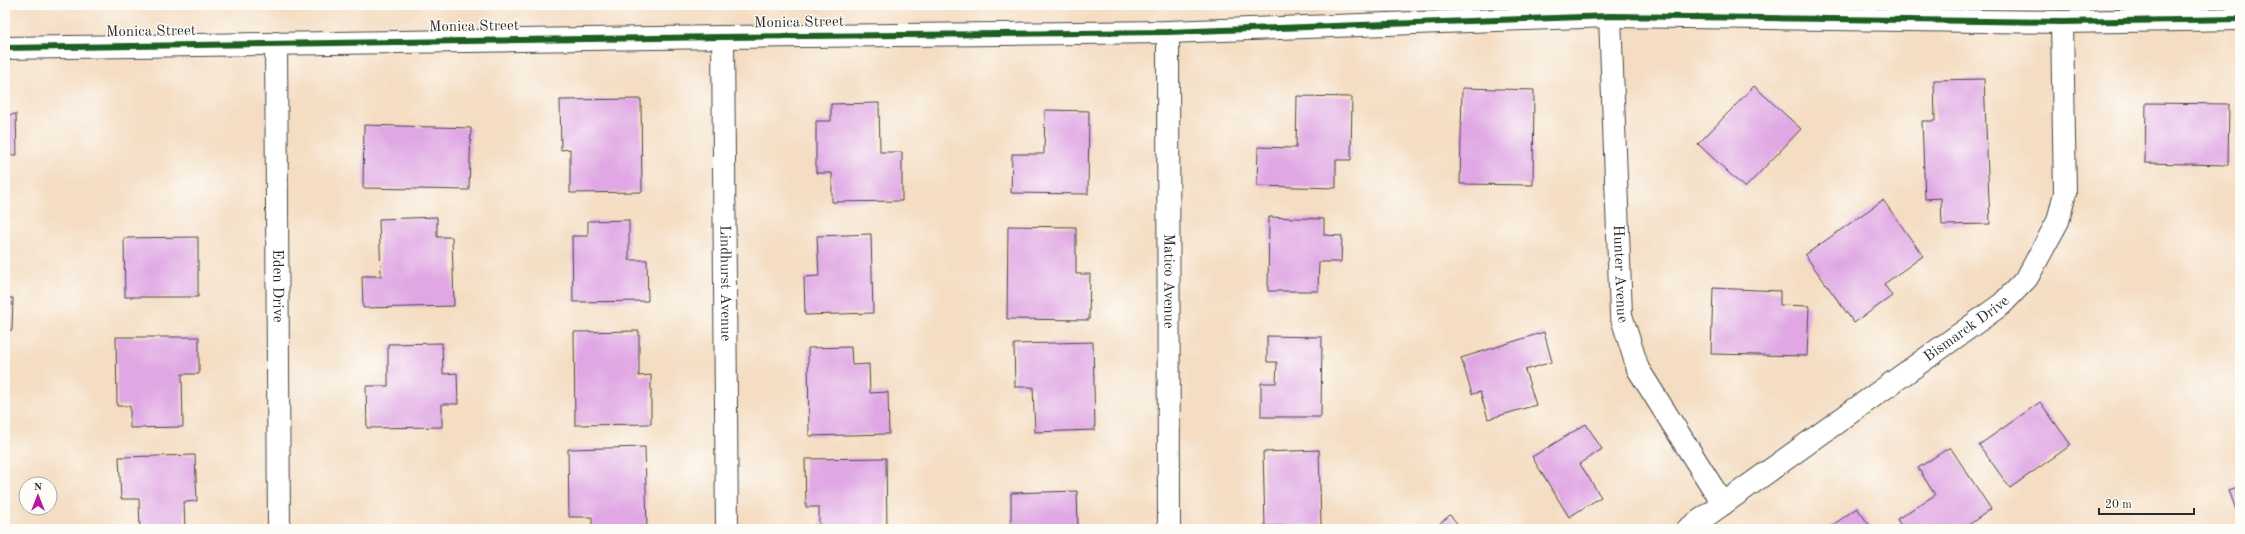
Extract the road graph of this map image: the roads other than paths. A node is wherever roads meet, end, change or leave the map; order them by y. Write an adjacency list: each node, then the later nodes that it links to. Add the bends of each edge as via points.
1 (1610, 16): 3 (street, Monica Street); 4 (street, Monica Street); 8 (street, Hunter Avenue, via 1621,315 1638,369)
2 (2240, 19): 3 (street, Monica Street)
3 (2062, 22): 8 (street, Bismarck Drive, via 2065,193 2058,221 2027,278 2002,304)
4 (1168, 32): 5 (street, Monica Street); 11 (street, Matico Avenue)
5 (723, 37): 6 (street, Monica Street); 10 (street, Lindhurst Avenue)
6 (276, 44): 7 (street, Monica Street); 9 (street, Eden Drive)
7 (5, 48)
8 (1723, 504): 12 (street, Bismarck Drive)
9 (279, 529)
10 (727, 529)
11 (1169, 529)
12 (1688, 529)

